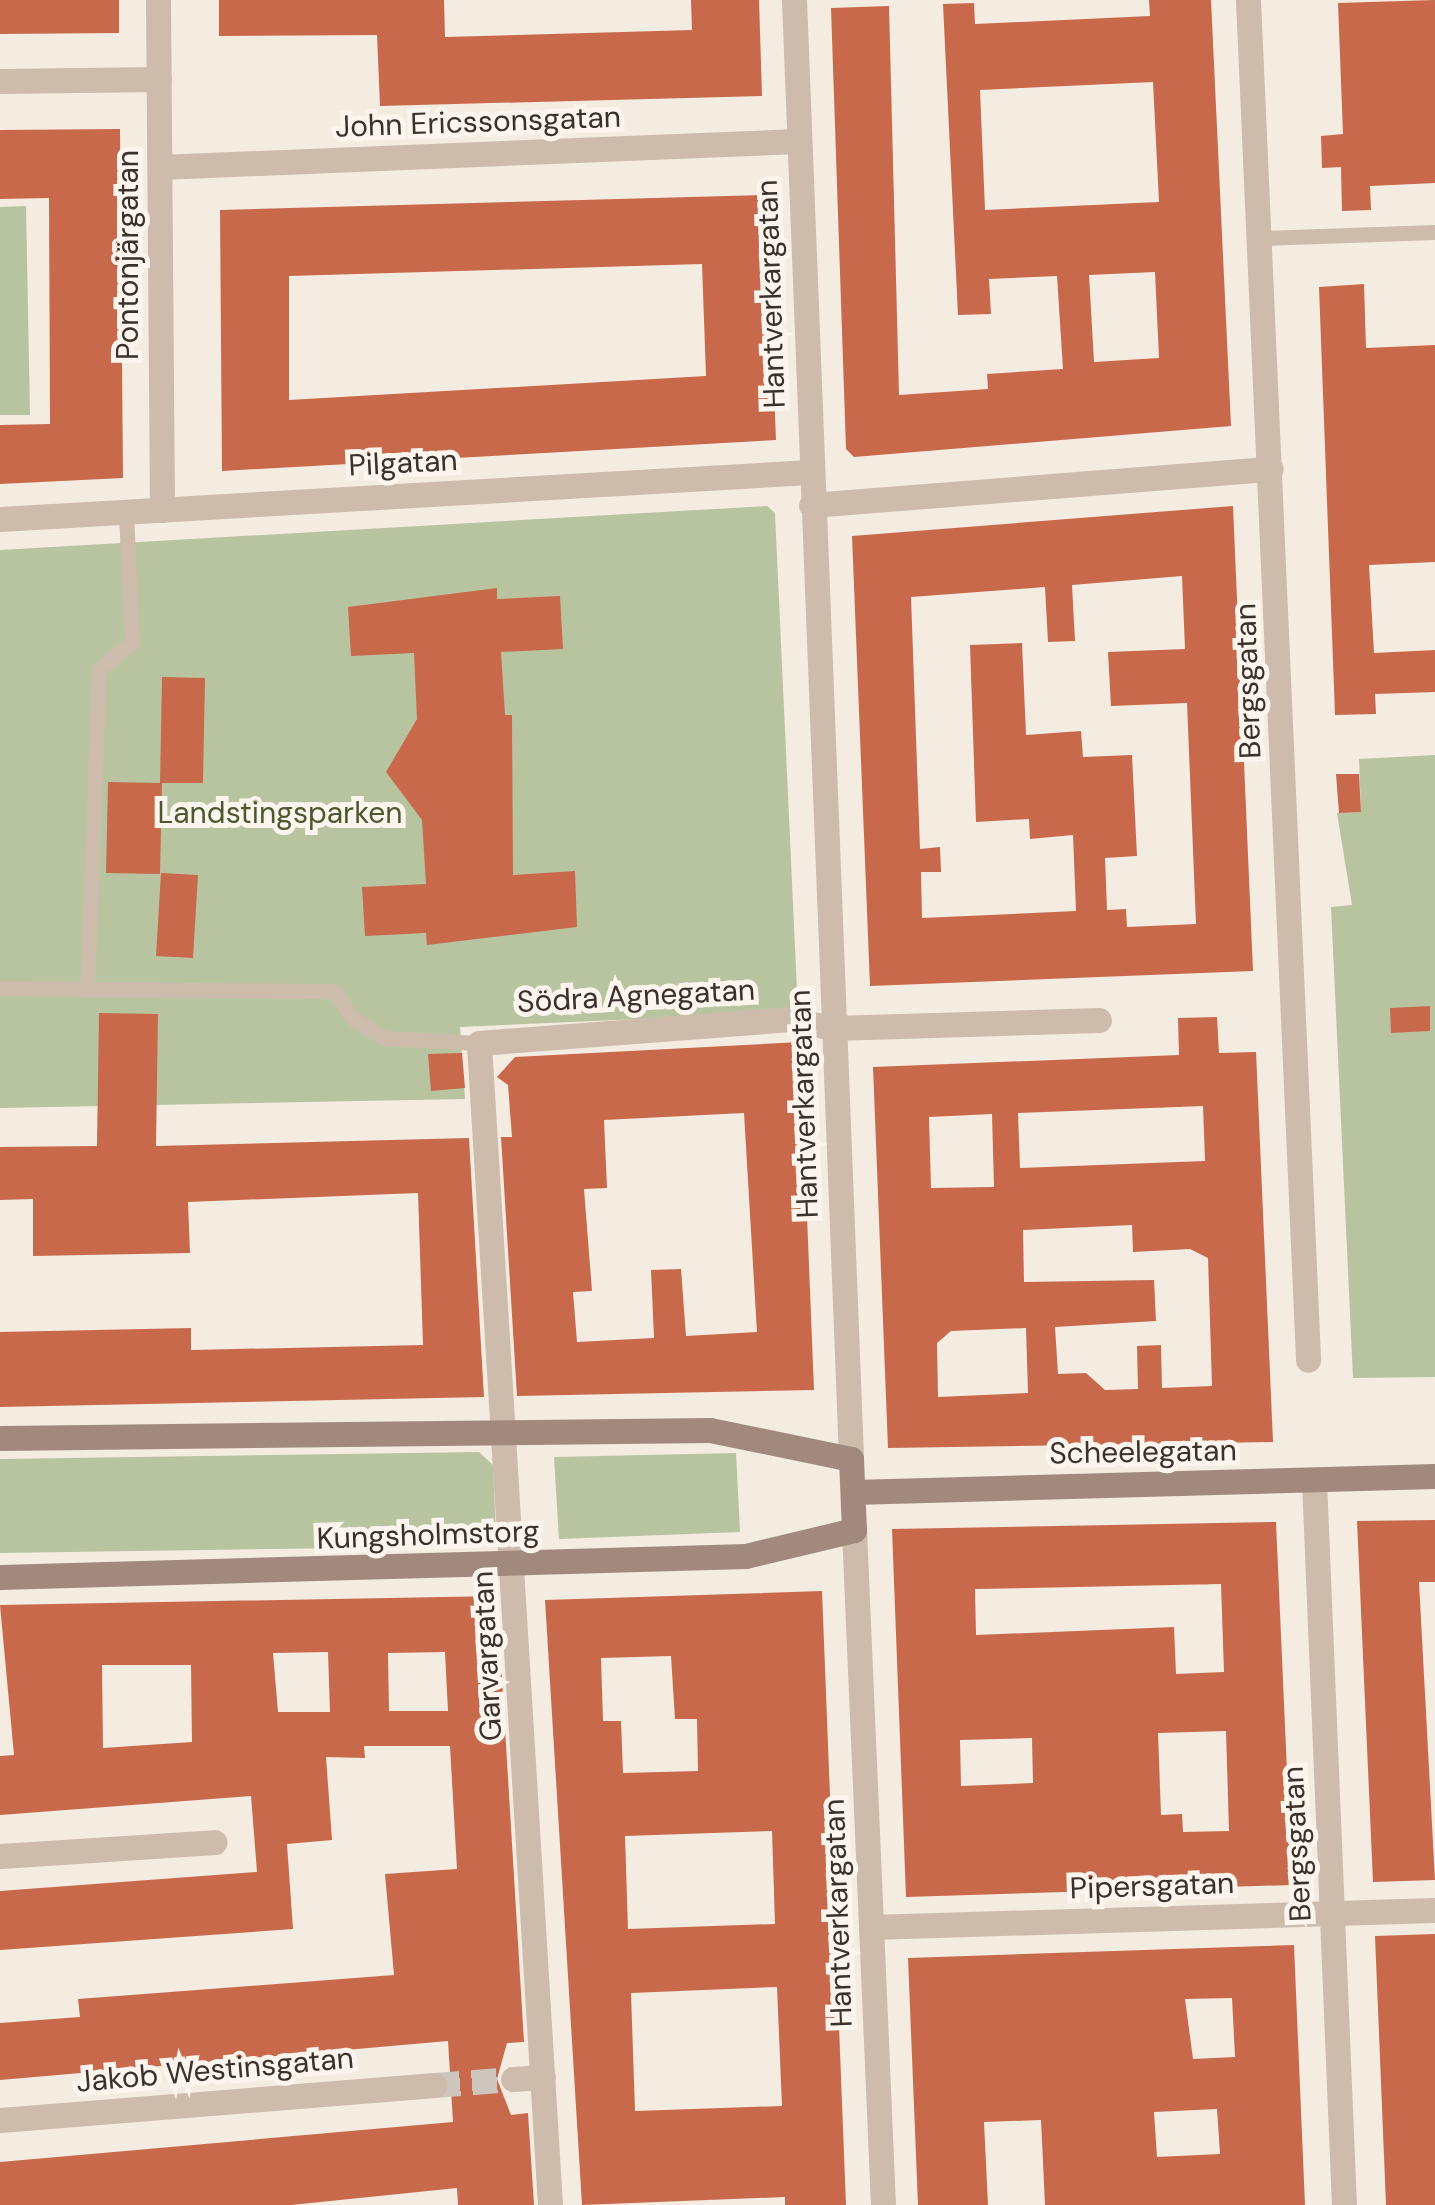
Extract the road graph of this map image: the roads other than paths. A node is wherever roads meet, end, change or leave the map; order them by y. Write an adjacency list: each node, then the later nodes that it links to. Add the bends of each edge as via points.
1 (158, 0): 4 (street, Pontonjärgatan)
2 (794, 0): 6 (street, Hantverkargatan)
3 (1248, 0): 9 (street, Bergsgatan)
4 (159, 79): 5 (street); 7 (street, Pontonjärgatan)
5 (0, 81)
6 (798, 141): 7 (street, John Ericssonsgatan); 11 (street, Hantverkargatan)
7 (160, 167): 13 (street, Pontonjärgatan)
8 (1435, 232): 9 (lane)
9 (1260, 238): 10 (street, Bergsgatan)
10 (1271, 469): 12 (street); 21 (street, Bergsgatan)
11 (810, 472): 12 (street, Hantverkargatan); 13 (street, Pilgatan)
12 (812, 505): 19 (street, Hantverkargatan)
13 (162, 510): 14 (street, Pilgatan)
14 (126, 513): 15 (street, Pilgatan); 17 (lane, via 132,642 99,669)
15 (0, 518)
16 (0, 988): 17 (lane)
17 (88, 989): 20 (lane, via 334,990 353,1018 384,1038)
18 (1099, 1020): 19 (street, Södra Agnegatan)
19 (834, 1028): 20 (street, Södra Agnegatan, via 788,1020); 24 (street, Hantverkargatan)
20 (478, 1043): 22 (street, Garvargatan)
21 (1308, 1360)
22 (505, 1429): 23 (street); 24 (street, via 710,1430); 29 (street, Garvargatan)
23 (0, 1438)
24 (852, 1460): 27 (street, Hantverkargatan)
25 (1435, 1476): 26 (street, Scheelegatan)
26 (1314, 1481): 27 (street, Scheelegatan); 34 (street, Bergsgatan)
27 (853, 1492): 28 (street, Hantverkargatan)
28 (854, 1530): 29 (street, Kungsholmstorg, via 746,1556); 35 (street, Hantverkargatan)
29 (514, 1567): 30 (street, Kungsholmstorg); 36 (street, Garvargatan)
30 (0, 1577)
31 (215, 1842): 32 (street)
32 (0, 1856)
33 (1435, 1910): 34 (street, Pipersgatan)
34 (1332, 1914): 35 (street, Pipersgatan); 42 (street, Bergsgatan)
35 (871, 1927): 41 (street, Hantverkargatan)
36 (543, 2076): 37 (street); 40 (street, Garvargatan)
37 (513, 2078)
38 (435, 2085): 39 (street, Jakob Westinsgatan)
39 (0, 2120)
40 (550, 2205)
41 (883, 2205)
42 (1344, 2205)

